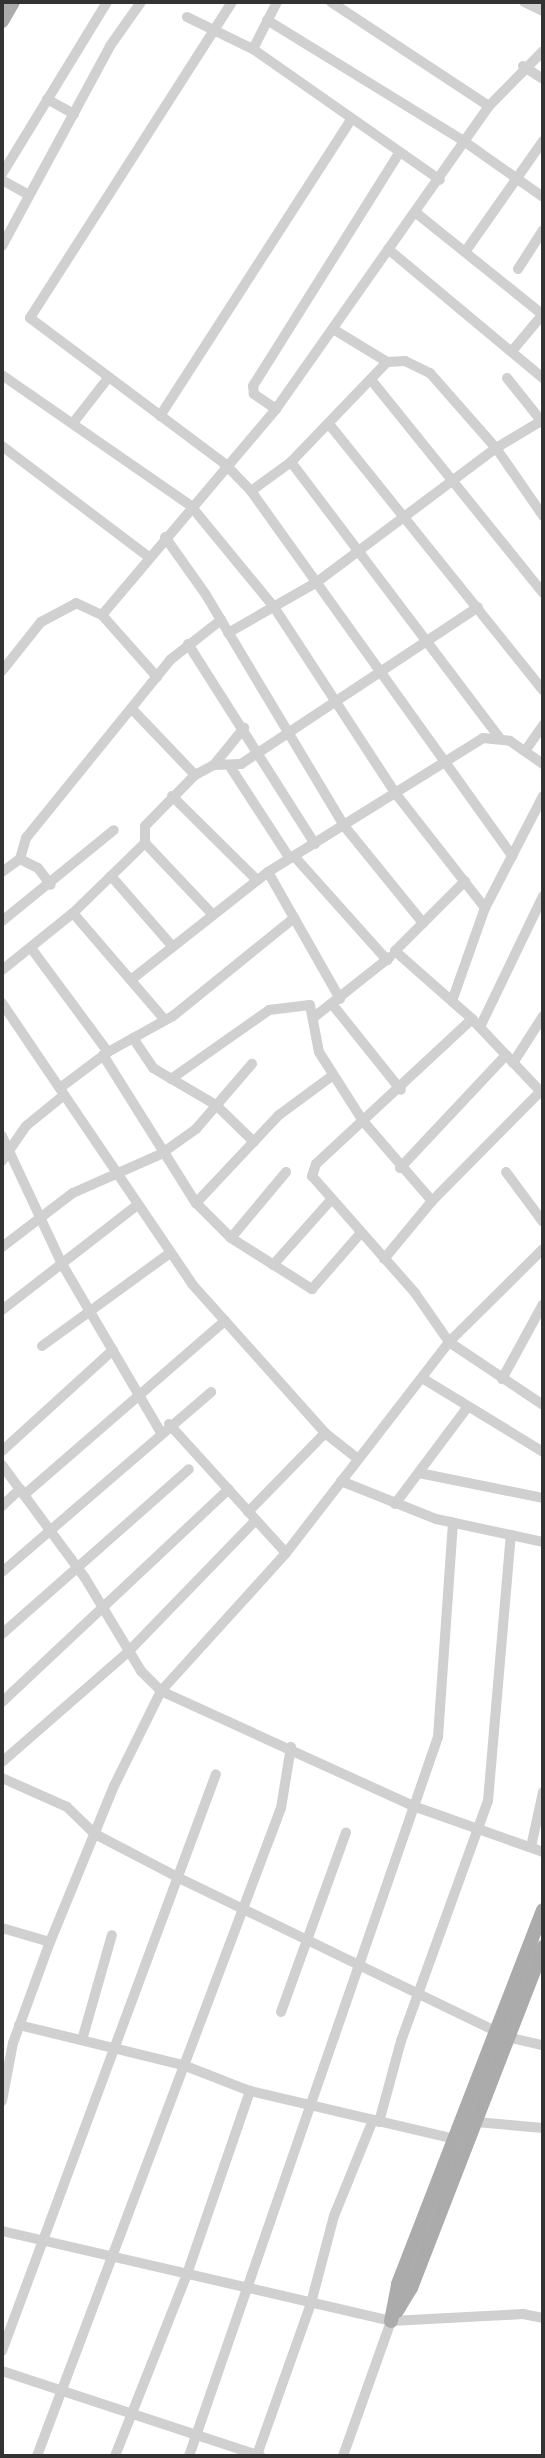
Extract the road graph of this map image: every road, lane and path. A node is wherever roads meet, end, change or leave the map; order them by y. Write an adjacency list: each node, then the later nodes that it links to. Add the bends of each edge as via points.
1 (13, 2): 11 (main road)
2 (107, 2): 17 (street)
3 (141, 2): 19 (street)
4 (232, 2): 12 (street)
5 (277, 2): 10 (street)
6 (331, 2): 18 (street)
7 (524, 2): 8 (street)
8 (543, 10)
9 (187, 17): 12 (street)
10 (267, 20): 13 (street); 22 (street)
11 (2, 21)
12 (216, 30): 13 (street); 40 (street, via 30,313 36,325)
13 (253, 49): 20 (street)
14 (543, 51): 15 (street)
15 (523, 66): 16 (street); 18 (street)
16 (543, 79)
17 (47, 99): 19 (street); 24 (street)
18 (489, 106): 22 (street)
19 (74, 114): 27 (street)
20 (352, 118): 23 (street); 45 (street)
21 (543, 141): 25 (street)
22 (466, 142): 25 (street); 26 (street)
23 (400, 152): 26 (street); 44 (street, via 253,386 254,394)
24 (2, 177): 27 (street)
25 (517, 177): 28 (street); 33 (street)
26 (440, 180): 29 (street)
27 (29, 195): 31 (street)
28 (543, 197)
29 (415, 212): 32 (street); 33 (street)
30 (543, 230): 34 (street)
31 (2, 246)
32 (388, 249): 36 (street); 37 (street)
33 (465, 252): 35 (street)
34 (518, 269)
35 (543, 314): 37 (street)
36 (333, 330): 38 (street); 44 (street)
37 (512, 351): 41 (street)
38 (387, 362): 43 (street); 50 (street, via 405,360 430,373)
39 (2, 375): 47 (street)
40 (109, 377): 45 (street); 47 (street)
41 (543, 378)
42 (507, 379): 46 (street)
43 (372, 381): 48 (street); 53 (street)
44 (276, 409): 52 (street)
45 (160, 416): 52 (street)
46 (542, 421): 50 (street)
47 (73, 424): 55 (street)
48 (329, 425): 51 (street); 57 (street)
49 (2, 446): 60 (street)
50 (496, 448): 53 (street); 56 (street)
51 (292, 462): 54 (street); 59 (street)
52 (225, 464): 54 (street); 55 (street)
53 (452, 484): 57 (street); 62 (street)
54 (251, 491): 61 (street)
55 (191, 506): 58 (street); 63 (street)
56 (543, 516)
57 (408, 519): 59 (street); 64 (street)
58 (165, 537): 60 (street); 66 (street)
59 (363, 551): 61 (street); 68 (street)
60 (149, 557): 65 (street)
61 (317, 582): 63 (street); 72 (street)
62 (543, 593)
63 (274, 607): 67 (street); 75 (street)
64 (478, 607): 68 (street); 74 (street)
65 (102, 615): 70 (street, via 76,603 41,622); 73 (street)
66 (221, 620): 67 (street); 69 (street)
67 (228, 633): 79 (street)
68 (428, 641): 72 (street); 80 (street)
69 (188, 644): 73 (street); 78 (street)
70 (6, 655): 71 (street)
71 (2, 670)
72 (381, 672): 75 (street); 83 (street)
73 (157, 677): 76 (street)
74 (543, 690)
75 (336, 705): 79 (street); 88 (street)
76 (132, 709): 87 (street); 97 (street, via 26,838)
77 (543, 725): 81 (street)
78 (244, 728): 82 (street); 85 (street)
79 (287, 734): 82 (street); 91 (street)
80 (499, 737): 81 (street); 83 (street, via 483,738)
81 (525, 751): 84 (street)
82 (260, 752): 86 (street); 94 (street)
83 (445, 762): 88 (street); 95 (street)
84 (543, 764)
85 (214, 765): 86 (street); 87 (street)
86 (231, 768): 96 (street)
87 (195, 775): 89 (street)
88 (396, 794): 91 (street); 102 (street)
89 (172, 796): 93 (street, via 145,826); 101 (street)
90 (543, 796): 95 (street)
91 (345, 827): 94 (street); 110 (street)
92 (114, 830): 103 (street)
93 (145, 843): 100 (street); 107 (street)
94 (315, 844): 96 (street)
95 (512, 856): 105 (street)
96 (292, 858): 99 (street); 114 (street)
97 (20, 859): 98 (street); 103 (street, via 38,868)
98 (2, 872)
99 (268, 872): 101 (street); 108 (street)
100 (111, 876): 106 (street); 111 (street)
101 (257, 880): 107 (street)
102 (465, 881): 105 (street); 110 (street)
103 (51, 885): 109 (street)
104 (543, 897): 123 (street)
105 (485, 908): 117 (street)
106 (72, 913): 112 (street); 116 (street)
107 (213, 915): 111 (street)
108 (294, 918): 118 (street); 122 (street)
109 (2, 921)
110 (424, 923): 113 (street)
111 (173, 947): 116 (street)
112 (31, 948): 115 (street); 125 (street)
113 (395, 951): 114 (street); 117 (street)
114 (387, 960): 118 (street)
115 (2, 970)
116 (132, 979): 122 (street)
117 (452, 1001): 123 (street)
118 (336, 1002): 121 (street); 130 (street)
119 (2, 1003): 131 (street)
120 (543, 1016): 126 (street)
121 (313, 1018): 128 (street, via 319,1052); 129 (street, via 310,1005 269,1010)
122 (165, 1020): 124 (street)
123 (476, 1023): 126 (street); 130 (street)
124 (133, 1038): 125 (street); 129 (street, via 153,1068)
125 (106, 1053): 131 (street); 138 (street)
126 (510, 1059): 132 (street); 140 (street)
127 (252, 1064): 133 (street)
128 (333, 1075): 134 (street); 136 (street, via 279,1115)
129 (171, 1079): 133 (street)
130 (401, 1090): 134 (street)
131 (62, 1091): 137 (street); 143 (street)
132 (542, 1093): 145 (street)
133 (216, 1105): 136 (street); 138 (street, via 196,1129)
134 (363, 1121): 140 (street); 144 (street, via 316,1164 312,1177)
135 (2, 1136): 137 (street)
136 (254, 1142): 146 (street)
137 (6, 1149): 139 (street); 148 (street)
138 (161, 1154): 143 (street); 146 (street)
139 (2, 1161)
140 (400, 1168): 145 (street)
141 (286, 1172): 151 (street)
142 (506, 1172): 149 (street)
143 (114, 1173): 147 (street); 148 (street)
144 (331, 1200): 150 (street); 157 (street)
145 (432, 1201): 155 (street)
146 (196, 1203): 151 (street)
147 (136, 1206): 154 (street); 156 (street)
148 (41, 1214): 152 (street); 156 (street)
149 (543, 1222)
150 (359, 1235): 155 (street); 157 (street, via 312,1289)
151 (231, 1238): 157 (street)
152 (2, 1247)
153 (543, 1249): 162 (street)
154 (170, 1253): 160 (street); 161 (street)
155 (384, 1259): 162 (street)
156 (62, 1264): 159 (street); 160 (street)
157 (273, 1265)
158 (543, 1304): 166 (street)
159 (2, 1310)
160 (90, 1312): 163 (street); 164 (street)
161 (225, 1321): 167 (street); 172 (street)
162 (449, 1342): 165 (street); 166 (street)
163 (43, 1346)
164 (113, 1350): 167 (street); 173 (street)
165 (422, 1378): 170 (street); 175 (street)
166 (502, 1380): 169 (street)
167 (138, 1392): 171 (street); 181 (street)
168 (211, 1392): 171 (street)
169 (543, 1405)
170 (466, 1409): 174 (street); 178 (street)
171 (165, 1427): 180 (street); 188 (street)
172 (325, 1433): 175 (street); 185 (street)
173 (2, 1451)
174 (543, 1452)
175 (358, 1459): 179 (street)
176 (2, 1465): 181 (street)
177 (189, 1469): 192 (street)
178 (419, 1474): 182 (street); 183 (street)
179 (341, 1481): 183 (street); 191 (street)
180 (229, 1489): 185 (street); 194 (street)
181 (22, 1492): 184 (street); 188 (street)
182 (543, 1498)
183 (396, 1504): 187 (street)
184 (2, 1506)
185 (248, 1512): 186 (street)
186 (254, 1522): 191 (street); 196 (street)
187 (453, 1523): 189 (street); 204 (street, via 438,1737)
188 (50, 1530): 192 (street); 193 (street)
189 (511, 1535): 190 (street); 205 (street, via 488,1801)
190 (543, 1542)
191 (286, 1553): 197 (street)
192 (77, 1568): 194 (street); 195 (street)
193 (2, 1572)
194 (104, 1611): 196 (street); 198 (street)
195 (3, 1631)
196 (128, 1652): 197 (street); 200 (street)
197 (162, 1691): 199 (street); 207 (street)
198 (2, 1702)
199 (291, 1747): 204 (street); 211 (street, via 281,1808)
200 (2, 1762)
201 (216, 1774): 210 (street)
202 (2, 1778): 207 (street, via 67,1807)
203 (543, 1792): 208 (street)
204 (416, 1807): 205 (street); 218 (street)
205 (481, 1830): 208 (street); 219 (street)
206 (346, 1832): 216 (street)
207 (95, 1834): 210 (street); 215 (street)
208 (531, 1847): 209 (street)
209 (543, 1852)
210 (181, 1879): 211 (street); 225 (street)
211 (241, 1908): 216 (street); 226 (street)
212 (543, 1910): 222 (main road)
213 (2, 1928): 215 (street)
214 (112, 1936): 223 (street)
215 (50, 1942): 221 (street)
216 (308, 1942): 218 (street); 220 (street)
217 (543, 1947): 222 (main road)
218 (360, 1967): 219 (street); 229 (street)
219 (420, 1998): 222 (street); 230 (street)
220 (281, 2012)
221 (19, 2025): 223 (street); 228 (street)
222 (501, 2034): 224 (street); 231 (main road); 233 (main road)
223 (82, 2040): 225 (street)
224 (543, 2045)
225 (115, 2049): 226 (street); 235 (street)
226 (183, 2065): 227 (street); 236 (street)
227 (250, 2091): 229 (street); 237 (street)
228 (2, 2101)
229 (312, 2107): 230 (street); 238 (street)
230 (376, 2121): 233 (street); 239 (street, via 334,2216)
231 (476, 2122): 232 (street); 241 (main road, via 411,2288)
232 (542, 2124)
233 (454, 2139): 241 (main road, via 398,2284)
234 (2, 2231): 235 (street)
235 (44, 2241): 236 (street); 242 (street)
236 (113, 2256): 237 (street); 244 (street)
237 (187, 2274): 238 (street); 245 (street)
238 (248, 2288): 239 (street); 246 (street)
239 (311, 2303): 241 (street); 250 (street)
240 (543, 2318): 241 (street, via 523,2314)
241 (391, 2321): 251 (street)
242 (2, 2351)
243 (2, 2371): 244 (street)
244 (59, 2392): 245 (street); 247 (street)
245 (130, 2414): 246 (street); 248 (street)
246 (197, 2436): 249 (street); 250 (street)
247 (37, 2456)
248 (115, 2456)
249 (189, 2456)
250 (258, 2456)
251 (343, 2456)

